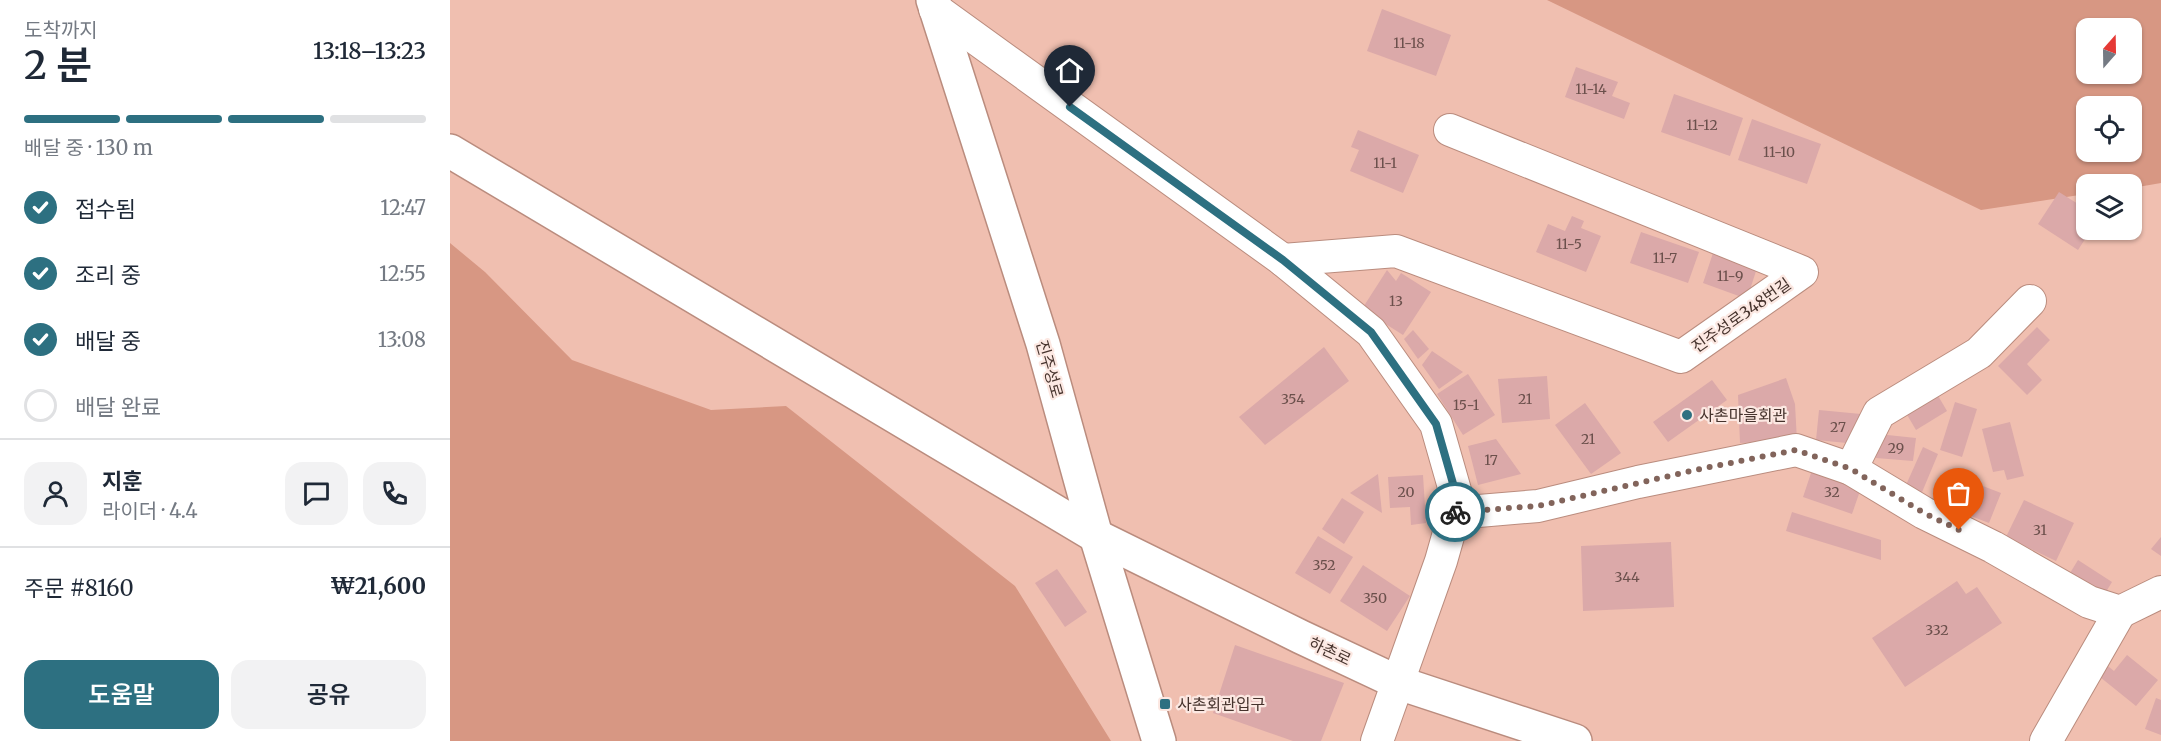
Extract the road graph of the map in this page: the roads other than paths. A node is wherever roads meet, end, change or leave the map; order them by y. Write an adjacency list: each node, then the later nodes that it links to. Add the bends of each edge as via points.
1 (934, 5): 4 (street); 8 (street, 진주성로, via 1043,344)
2 (1450, 130): 4 (street, 진주성로348번길, via 1802,272 1681,357 1396,251)
3 (450, 151): 8 (street, 하촌로)
4 (1283, 260): 7 (street, via 1371,332 1436,424 1458,501)
5 (2030, 301): 6 (street, via 1980,353 1879,413)
6 (1851, 469): 7 (street, via 1796,450 1538,506); 10 (street, via 2089,602)
7 (1455, 513): 11 (street)
8 (1096, 536): 11 (street, 하촌로); 12 (street, 진주성로)
9 (2161, 592): 10 (street)
10 (2120, 612): 15 (street)
11 (1399, 683): 13 (street); 14 (street, 하촌로)
12 (1159, 741)
13 (1377, 741)
14 (1575, 741)
15 (2046, 741)

